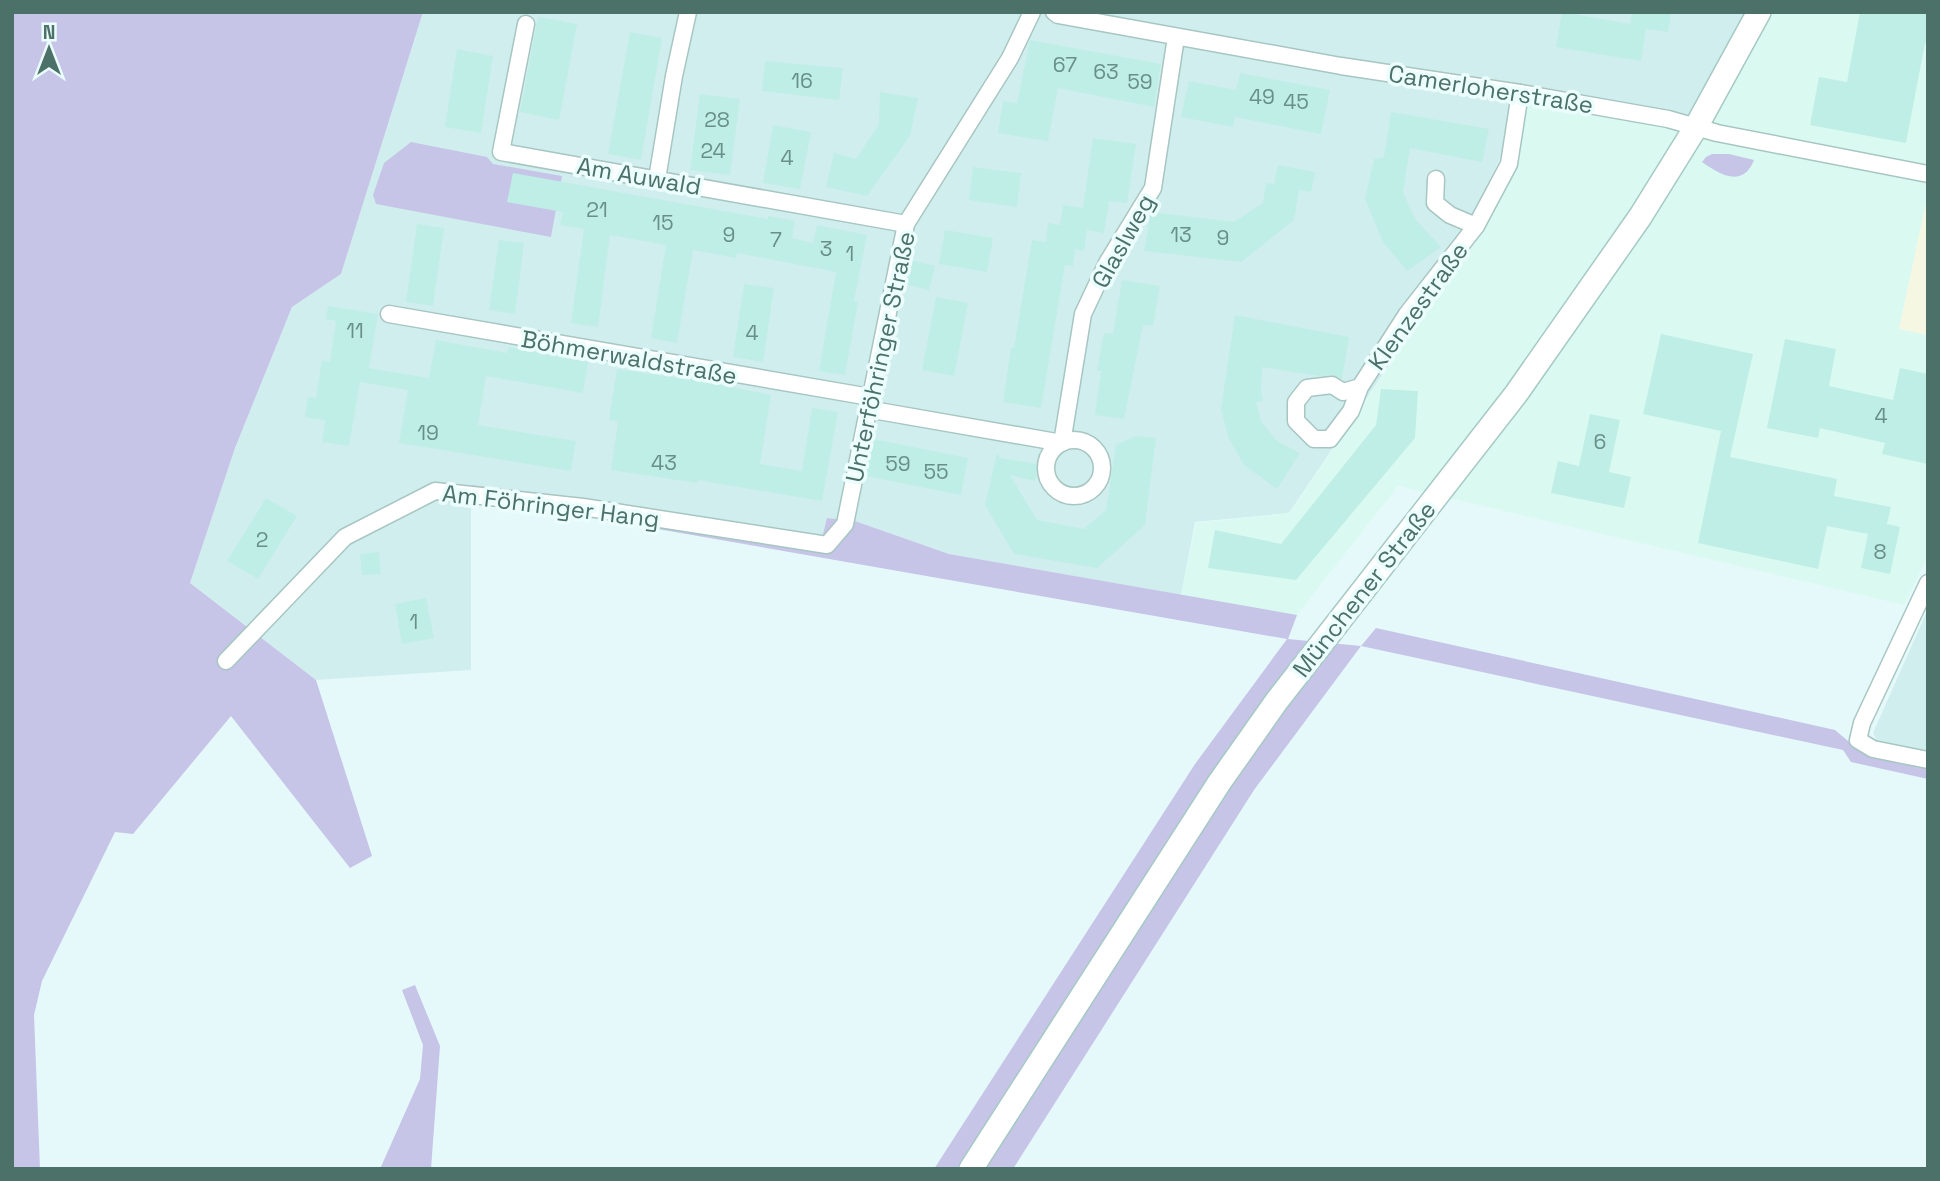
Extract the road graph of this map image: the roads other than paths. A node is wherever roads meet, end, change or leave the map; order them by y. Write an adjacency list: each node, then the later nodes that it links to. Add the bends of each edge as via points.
1 (688, 12): 10 (street)
2 (1032, 12): 12 (street, Unterföhringer Straße, via 1010,58)
3 (1054, 12): 6 (street, Camerloherstraße)
4 (1759, 12): 8 (main road, Münchener Straße)
5 (526, 23): 10 (street, Am Auwald, via 501,152)
6 (1176, 37): 7 (street, Camerloherstraße); 16 (street, Glaslweg, via 1153,188 1107,263 1083,314 1062,443)
7 (1520, 93): 8 (street, Camerloherstraße); 13 (street, Klenzestraße, via 1509,164)
8 (1696, 127): 9 (street, Camerloherstraße); 21 (main road, Münchener Straße, via 1640,217 1516,394 1276,702 1219,783)
9 (1928, 174)
10 (657, 179): 12 (street, Am Auwald)
11 (1436, 179): 13 (street, Klenzestraße, via 1435,203)
12 (906, 224): 16 (street, Unterföhringer Straße)
13 (1476, 226): 15 (street, Klenzestraße, via 1407,314)
14 (389, 314): 16 (street, Böhmerwaldstraße)
15 (1360, 387)
16 (869, 403): 17 (street, Unterföhringer Straße)
17 (845, 524): 19 (street, Am Föhringer Hang, via 827,545 583,507 435,491 345,537)
18 (1928, 583): 20 (street, via 1858,740 1873,749)
19 (226, 661)
20 (1928, 760)
21 (971, 1169)

